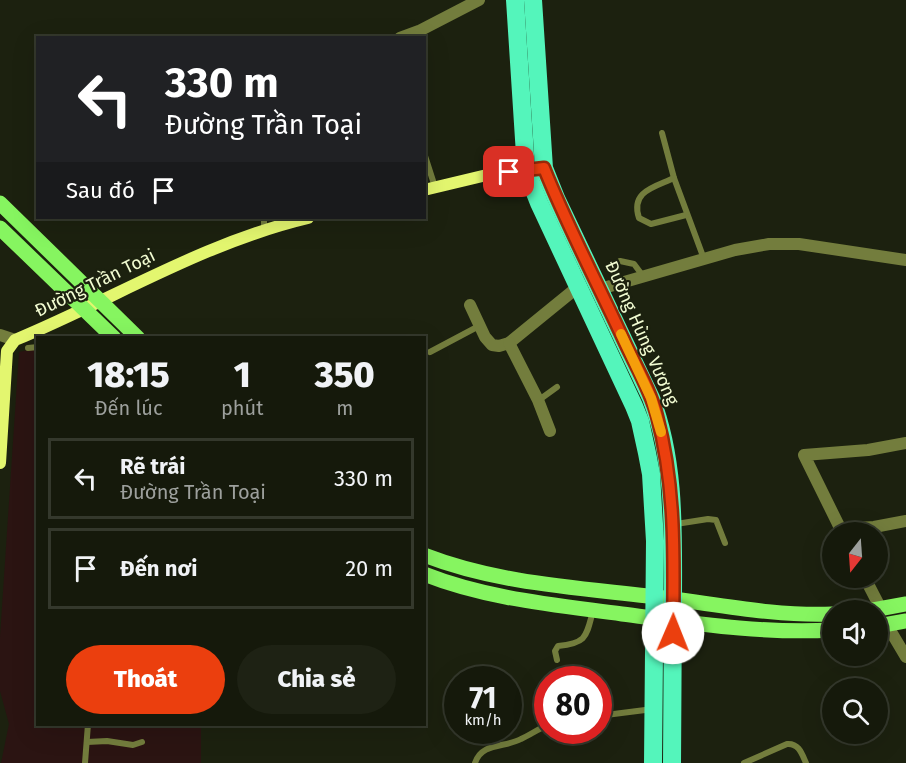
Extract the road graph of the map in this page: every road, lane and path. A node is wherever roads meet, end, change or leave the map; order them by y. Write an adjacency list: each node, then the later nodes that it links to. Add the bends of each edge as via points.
1 (479, 0): 4 (street)
2 (515, 0): 7 (highway, Đường Hùng Vương)
3 (533, 0): 7 (highway, Đường Hùng Vương)
4 (404, 36)
5 (662, 133): 8 (lane)
6 (426, 162): 9 (lane)
7 (535, 169): 9 (street); 20 (highway, Đường Hùng Vương, via 539,203); 21 (highway, Đường Hùng Vương, via 556,198)
8 (674, 178): 11 (lane); 11 (lane, via 645,191 636,209 639,218 651,224)
9 (430, 188)
10 (0, 204): 22 (main road)
11 (686, 215): 16 (lane)
12 (298, 219): 13 (street, Đường Trần Toại)
13 (277, 221): 14 (street, Đường Trần Toại)
14 (264, 224): 22 (street, Đường Trần Toại)
15 (0, 228): 24 (main road)
16 (704, 260): 17 (street, via 769,244 799,244); 19 (street)
17 (906, 260)
18 (620, 261): 19 (lane, via 634,264)
19 (644, 276): 21 (street)
20 (579, 286): 30 (street); 46 (highway, Đường Hùng Vương, via 640,421 651,474)
21 (600, 289): 41 (highway, Đường Hùng Vương, via 657,414 669,471)
22 (100, 301): 24 (street, Đường Trần Toại); 28 (main road)
23 (470, 305): 25 (street)
24 (84, 309): 27 (main road); 29 (street, Đường Trần Toại)
25 (480, 326): 30 (street, via 492,345); 33 (lane)
26 (0, 335): 29 (street)
27 (112, 336)
28 (136, 336)
29 (15, 340): 38 (street, via 7,351)
30 (509, 342): 35 (street)
31 (36, 347): 32 (lane)
32 (28, 348)
33 (430, 352)
34 (557, 387): 35 (lane)
35 (538, 400): 36 (street)
36 (550, 431)
37 (906, 443): 40 (street, via 804,455)
38 (0, 463)
39 (906, 521): 42 (street)
40 (837, 522)
41 (672, 525): 43 (lane, via 717,520); 47 (highway, Đường Hùng Vương)
42 (888, 525)
43 (725, 543)
44 (426, 556): 46 (main road, via 493,576)
45 (426, 575): 50 (main road, via 485,593)
46 (654, 597): 47 (main road); 52 (highway, Đường Hùng Vương)
47 (673, 599): 51 (main road, via 770,613); 53 (highway, Đường Hùng Vương)
48 (906, 604): 49 (main road)
49 (888, 608)
50 (593, 610): 52 (main road); 59 (lane, via 585,639 558,646)
51 (822, 614)
52 (654, 618): 53 (main road); 60 (highway, Đường Hùng Vương)
53 (673, 620): 56 (main road, via 770,631); 69 (highway, Đường Hùng Vương)
54 (906, 621): 55 (main road)
55 (888, 624)
56 (822, 630)
57 (888, 633): 58 (street)
58 (906, 657)
59 (557, 660)
60 (653, 709): 61 (lane); 68 (highway, Đường Hùng Vương)
61 (612, 714)
62 (88, 726): 64 (lane)
63 (534, 733): 67 (lane, via 479,753)
64 (87, 742): 65 (lane); 66 (lane)
65 (142, 742)
66 (85, 763)
67 (475, 763)
68 (653, 763)
69 (672, 763)
70 (744, 763): 71 (lane, via 792,744 799,748)
71 (806, 763)

